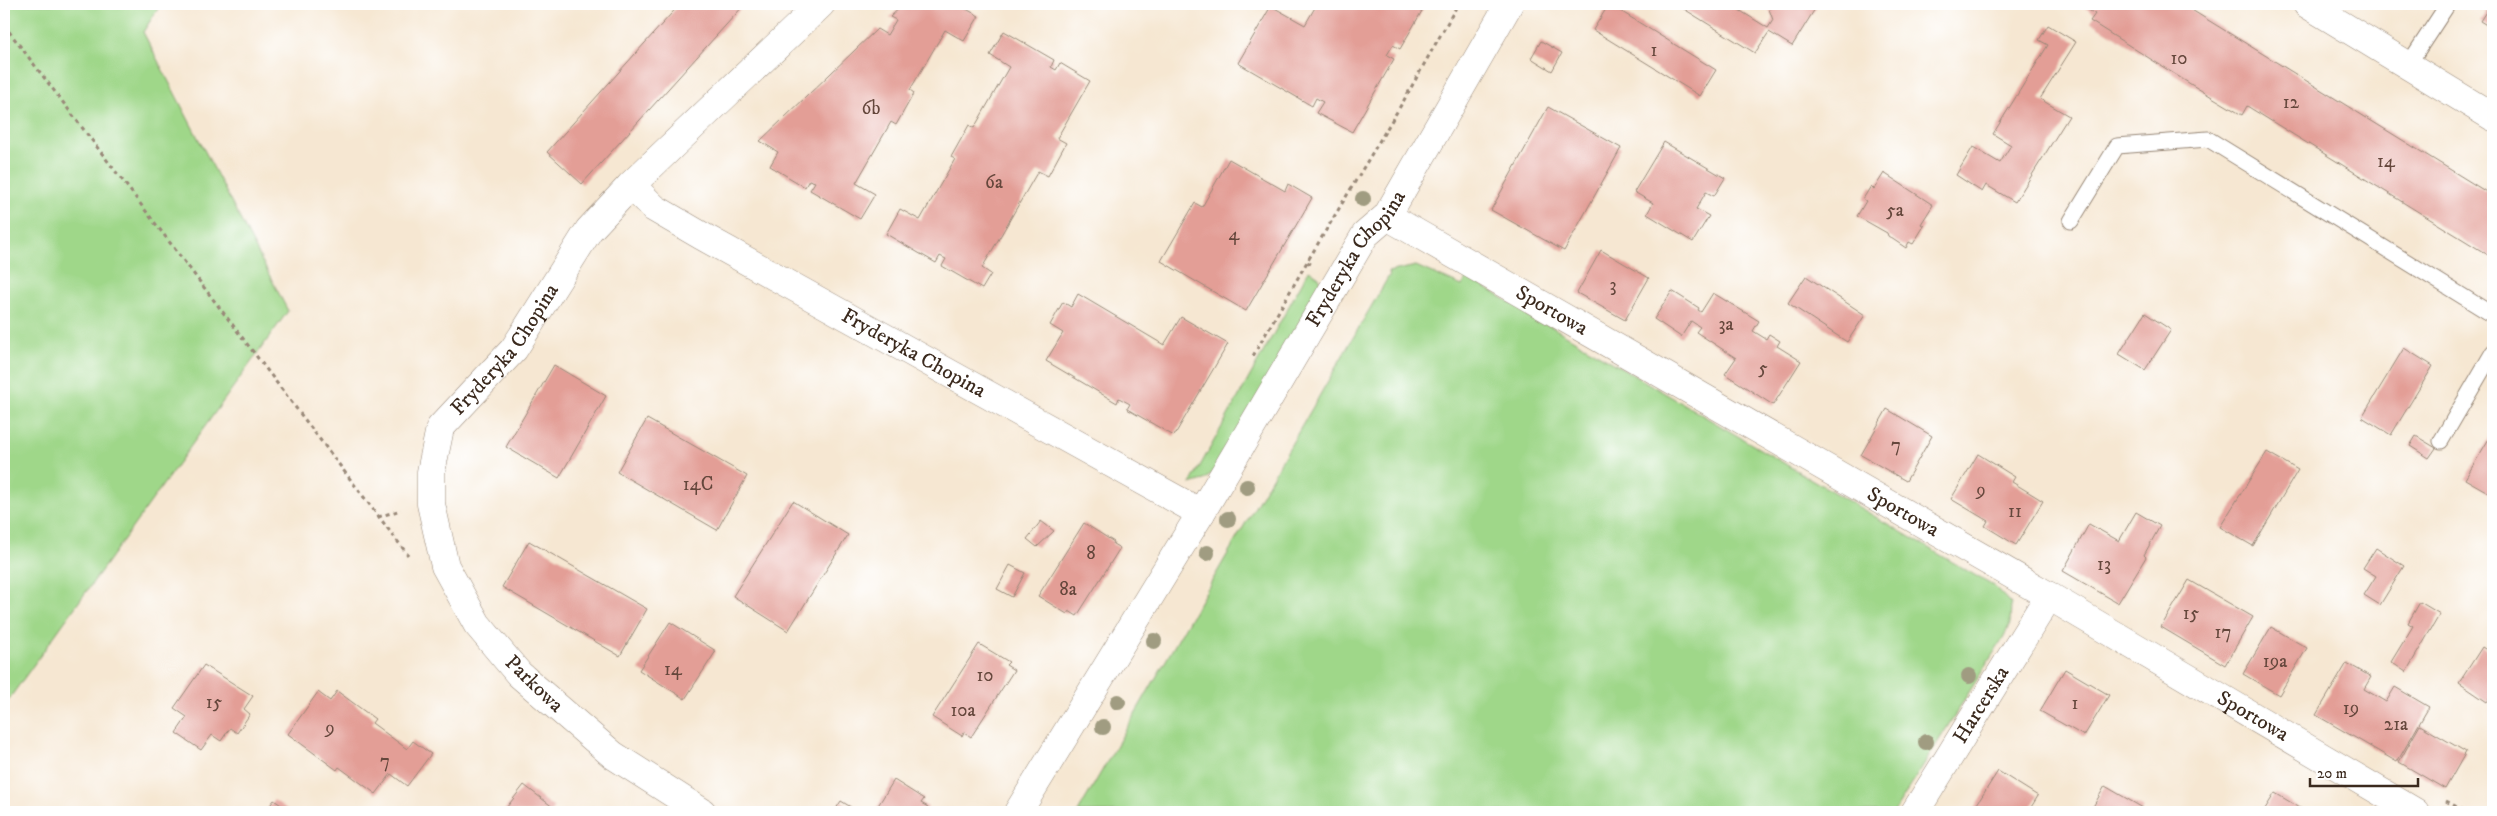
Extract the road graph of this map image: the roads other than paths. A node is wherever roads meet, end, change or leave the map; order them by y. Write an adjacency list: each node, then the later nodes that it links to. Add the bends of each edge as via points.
1 (821, 4): 7 (street, Fryderyka Chopina)
2 (1509, 4): 8 (street, Fryderyka Chopina)
3 (2307, 4): 5 (street)
4 (2448, 4): 5 (lane)
5 (2408, 65): 6 (street)
6 (2493, 118)
7 (632, 185): 13 (street, Fryderyka Chopina, via 589,230 514,349 440,428 431,472); 14 (street, Fryderyka Chopina, via 654,208 702,236)
8 (1387, 216): 14 (street, Fryderyka Chopina, via 1365,235); 15 (street, Sportowa)
9 (2072, 221): 10 (lane, via 2117,146 2208,140)
10 (2493, 315)
11 (2493, 352): 12 (lane)
12 (2441, 441)
13 (431, 504): 16 (street, Parkowa, via 446,566 477,624 519,674 613,755)
14 (1201, 513): 17 (street, Fryderyka Chopina)
15 (2049, 596): 18 (street, Harcerska); 19 (street, Sportowa)
16 (702, 812)
17 (1018, 812)
18 (1915, 812)
19 (2416, 812)

